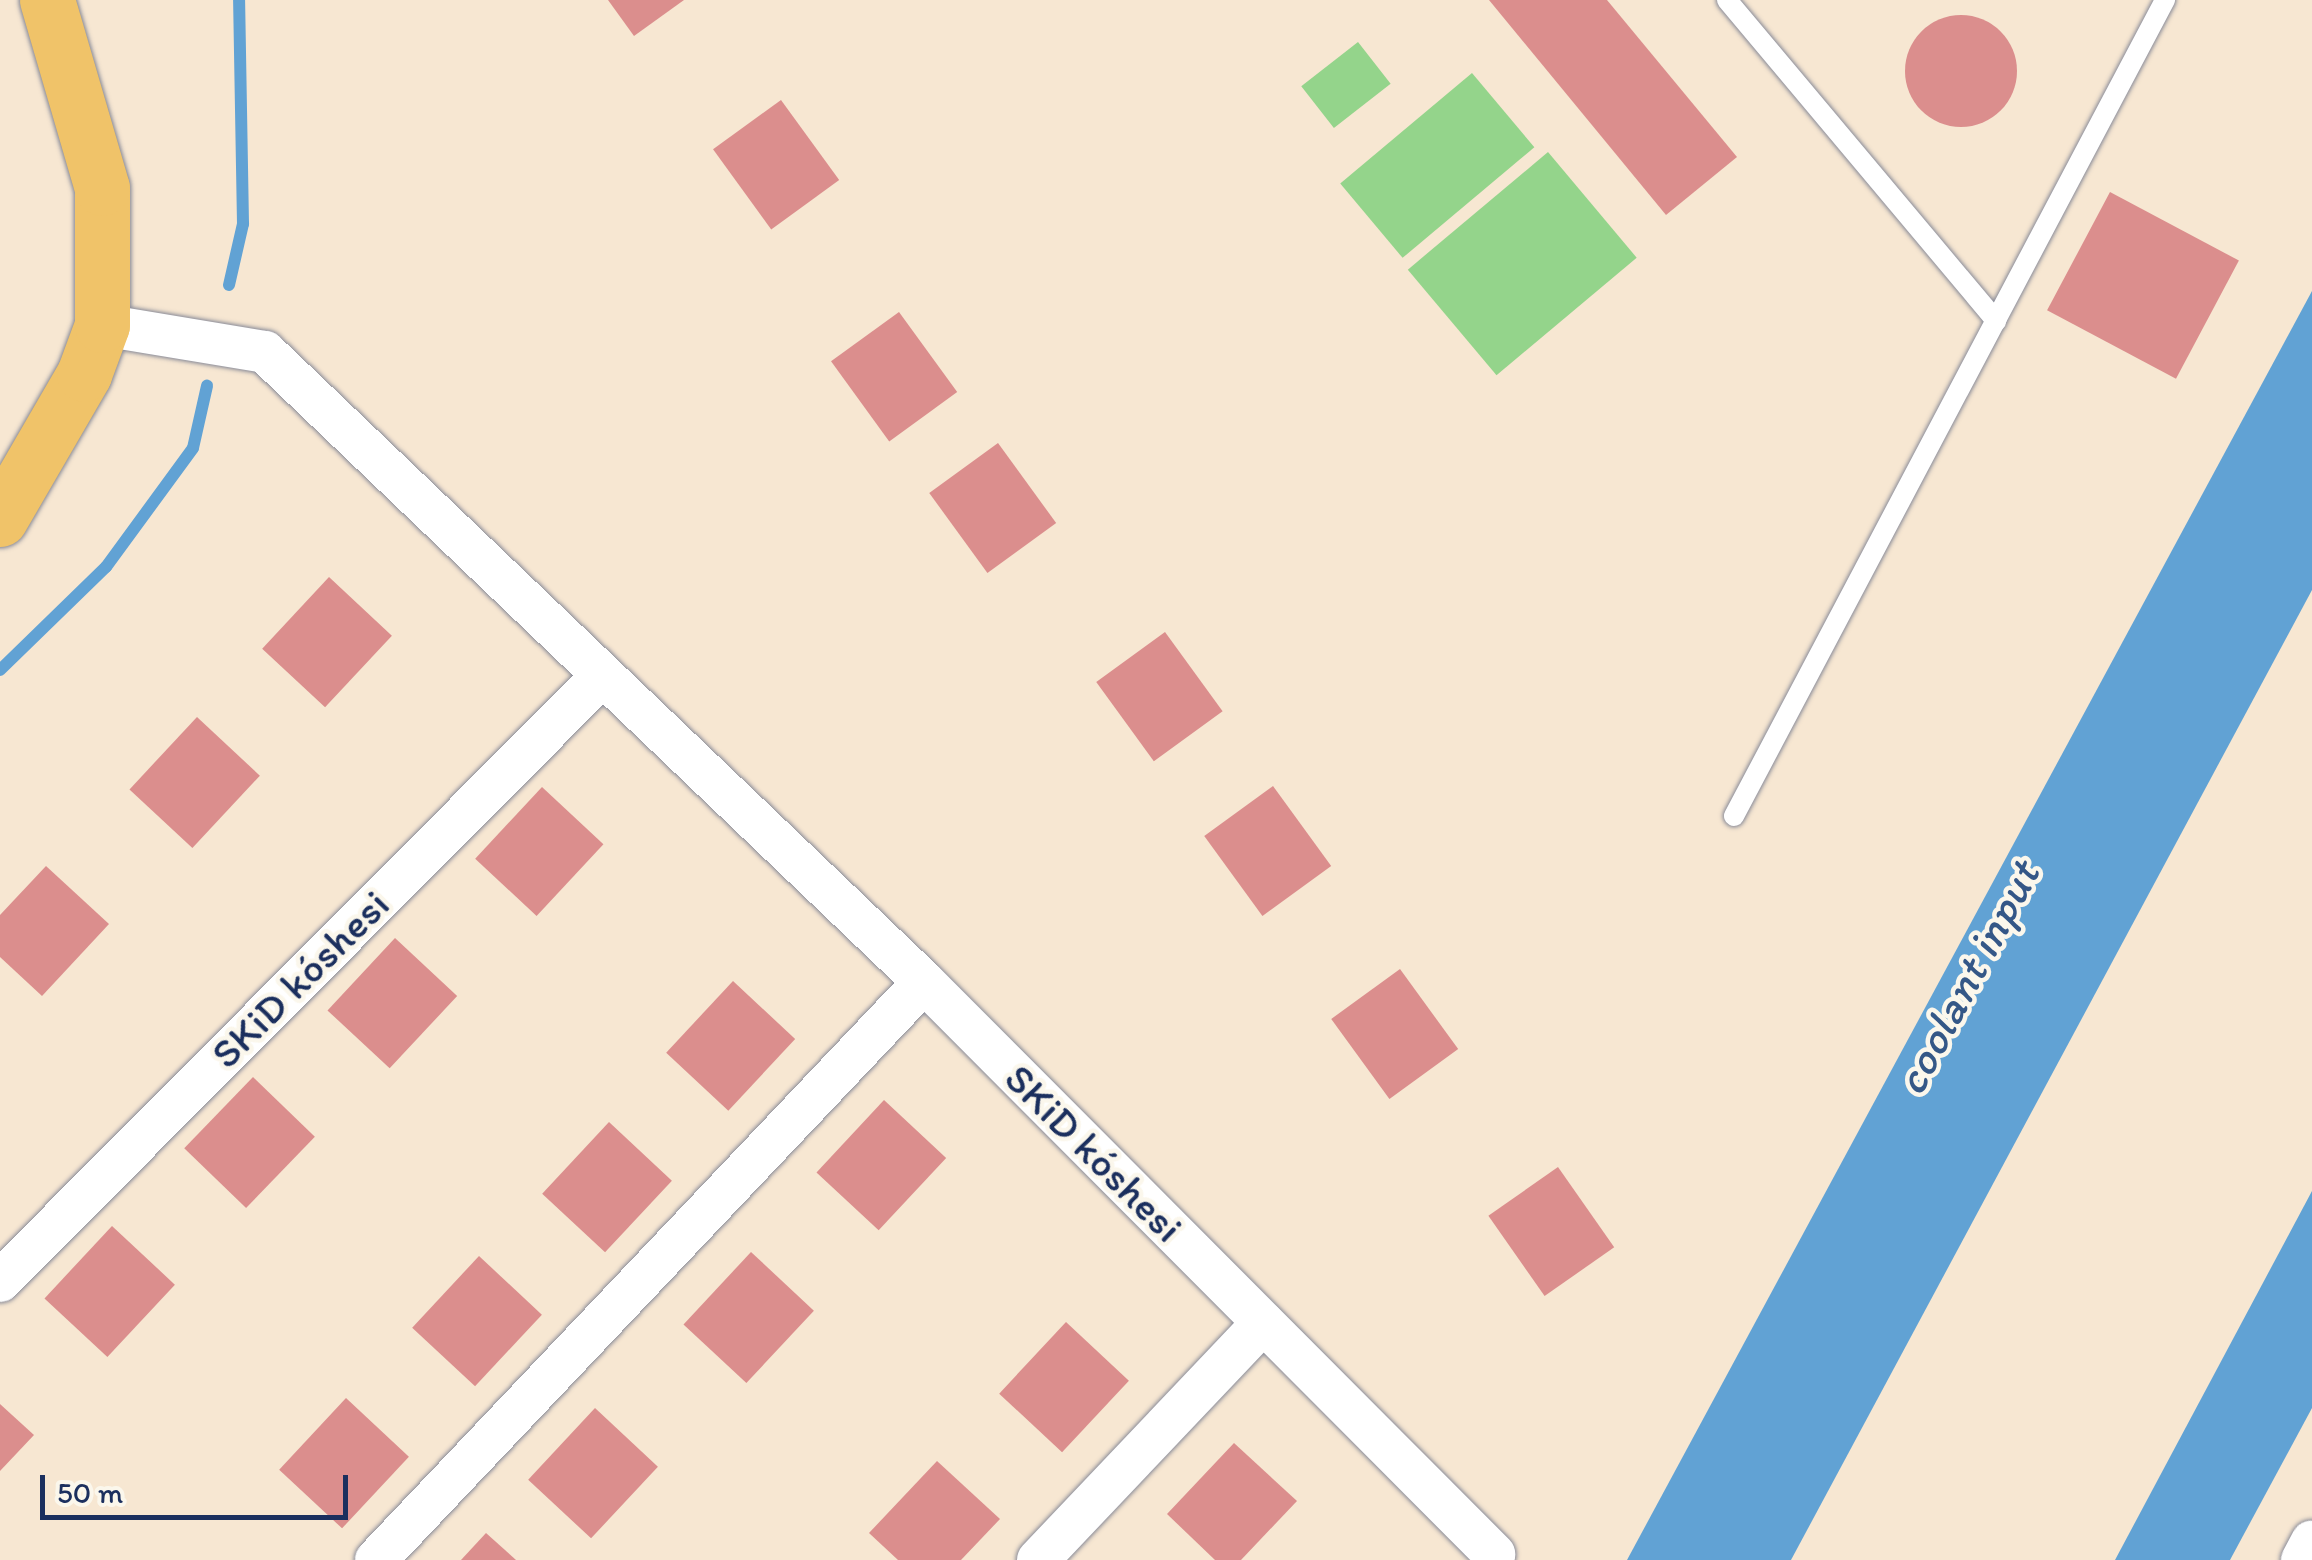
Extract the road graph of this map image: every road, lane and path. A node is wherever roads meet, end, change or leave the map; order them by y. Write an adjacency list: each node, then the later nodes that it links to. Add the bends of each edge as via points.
1 (46, 0): 5 (main road, via 102,188)
2 (1727, 0): 4 (lane)
3 (2165, 0): 4 (lane)
4 (1996, 321): 8 (lane)
5 (102, 325): 6 (main road, via 84,374); 7 (street, SKiD kóshesi, via 265,352)
6 (0, 518)
7 (600, 678): 9 (street, SKiD kóshesi); 10 (street, SKiD kóshesi)
8 (1734, 816)
9 (924, 982): 11 (street, SKiD kóshesi); 14 (street)
10 (0, 1281)
11 (1263, 1323): 13 (street, SKiD kóshesi); 15 (street)
12 (2312, 1541): 16 (street)
13 (1494, 1554)
14 (376, 1560)
15 (1038, 1560)
16 (2302, 1560)

